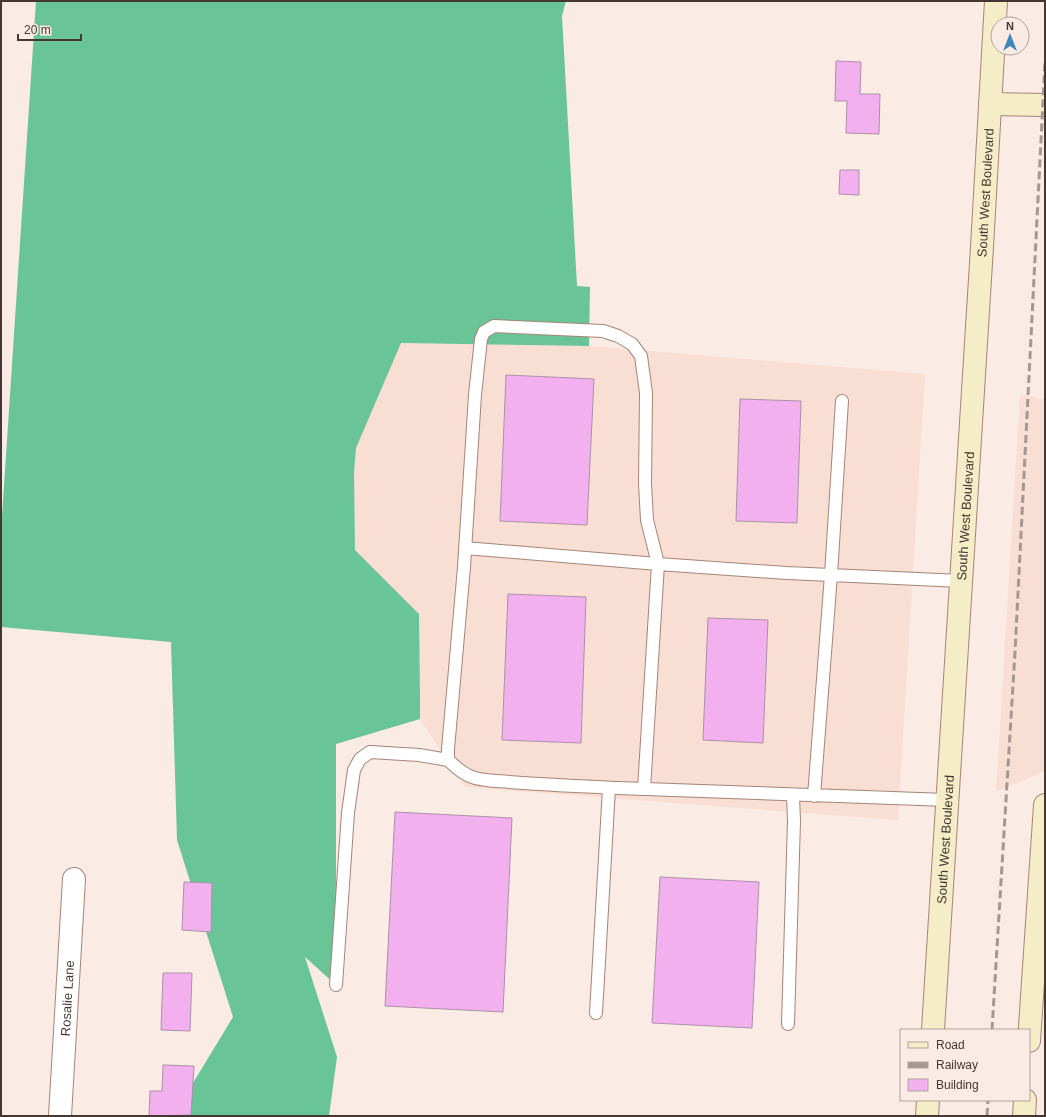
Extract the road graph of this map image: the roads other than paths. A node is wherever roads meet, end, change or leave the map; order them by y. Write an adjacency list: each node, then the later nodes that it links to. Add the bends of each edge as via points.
1 (996, 1): 2 (main road, South West Boulevard)
2 (990, 104): 3 (main road); 8 (main road, South West Boulevard)
3 (1045, 105)
4 (842, 401): 7 (lane)
5 (465, 548): 6 (lane); 6 (lane, via 475,395 480,339 484,332 494,326 603,330 632,344 640,356 646,393 647,520); 9 (lane)
6 (658, 564): 7 (lane); 11 (lane)
7 (831, 575): 8 (lane); 13 (lane)
8 (961, 581): 14 (main road, South West Boulevard)
9 (448, 760): 10 (lane, via 466,775 477,779); 17 (lane, via 419,755 370,752 360,759 354,770 348,814)
10 (609, 788): 11 (lane); 18 (lane)
11 (644, 789): 12 (lane)
12 (793, 796): 13 (lane); 19 (lane)
13 (814, 796): 14 (lane)
14 (948, 800): 20 (main road, South West Boulevard)
15 (1045, 805): 21 (main road)
16 (74, 880): 24 (street, Rosalie Lane)
17 (336, 985)
18 (596, 1013)
19 (788, 1024)
20 (933, 1029)
21 (1030, 1029)
22 (928, 1101): 25 (main road)
23 (1025, 1101): 26 (main road)
24 (60, 1116)
25 (927, 1116)
26 (1024, 1116)

